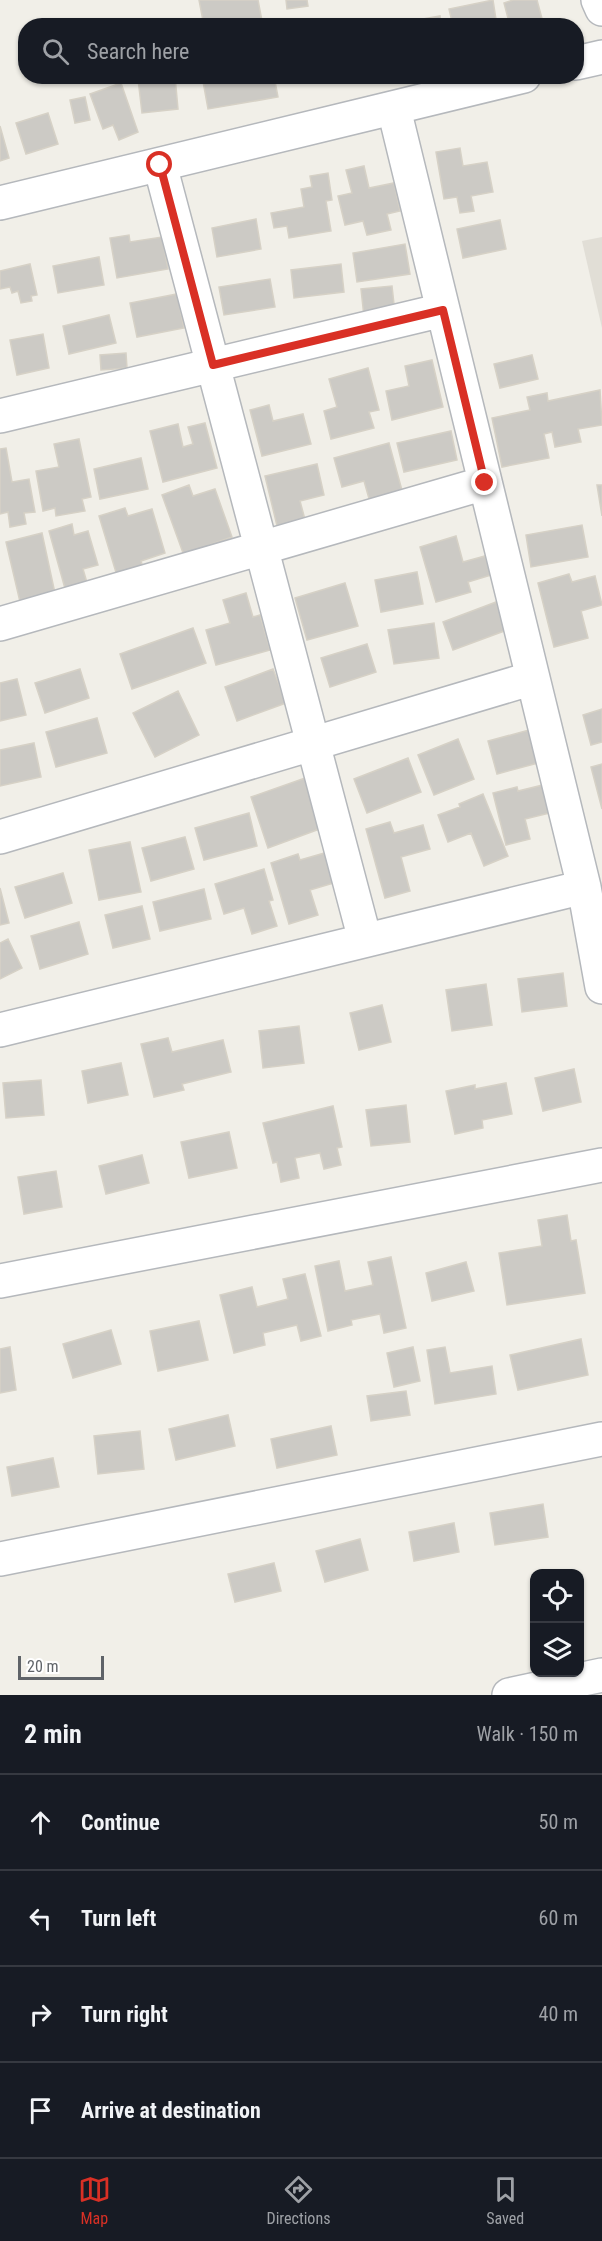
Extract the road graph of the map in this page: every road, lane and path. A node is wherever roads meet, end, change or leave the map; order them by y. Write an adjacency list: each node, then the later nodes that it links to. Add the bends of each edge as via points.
1 (598, 0): 2 (street)
2 (602, 9)
3 (602, 57): 4 (street)
4 (584, 61)
5 (493, 84): 6 (street)
6 (394, 109): 7 (street); 9 (street)
7 (160, 165): 8 (street); 10 (street)
8 (0, 203)
9 (443, 310): 10 (street); 12 (street)
10 (213, 365): 11 (street); 13 (street)
11 (0, 417)
12 (485, 483): 13 (street); 15 (street)
13 (262, 548): 14 (street); 16 (street)
14 (0, 624)
15 (533, 678): 16 (street); 18 (street)
16 (313, 743): 17 (street); 19 (street)
17 (0, 837)
18 (584, 887): 19 (street); 20 (street)
19 (365, 940): 21 (street)
20 (602, 987)
21 (0, 1029)
22 (602, 1165): 23 (street)
23 (0, 1281)
24 (602, 1439): 25 (street)
25 (0, 1559)
26 (602, 1675): 27 (street)
27 (509, 1695)

